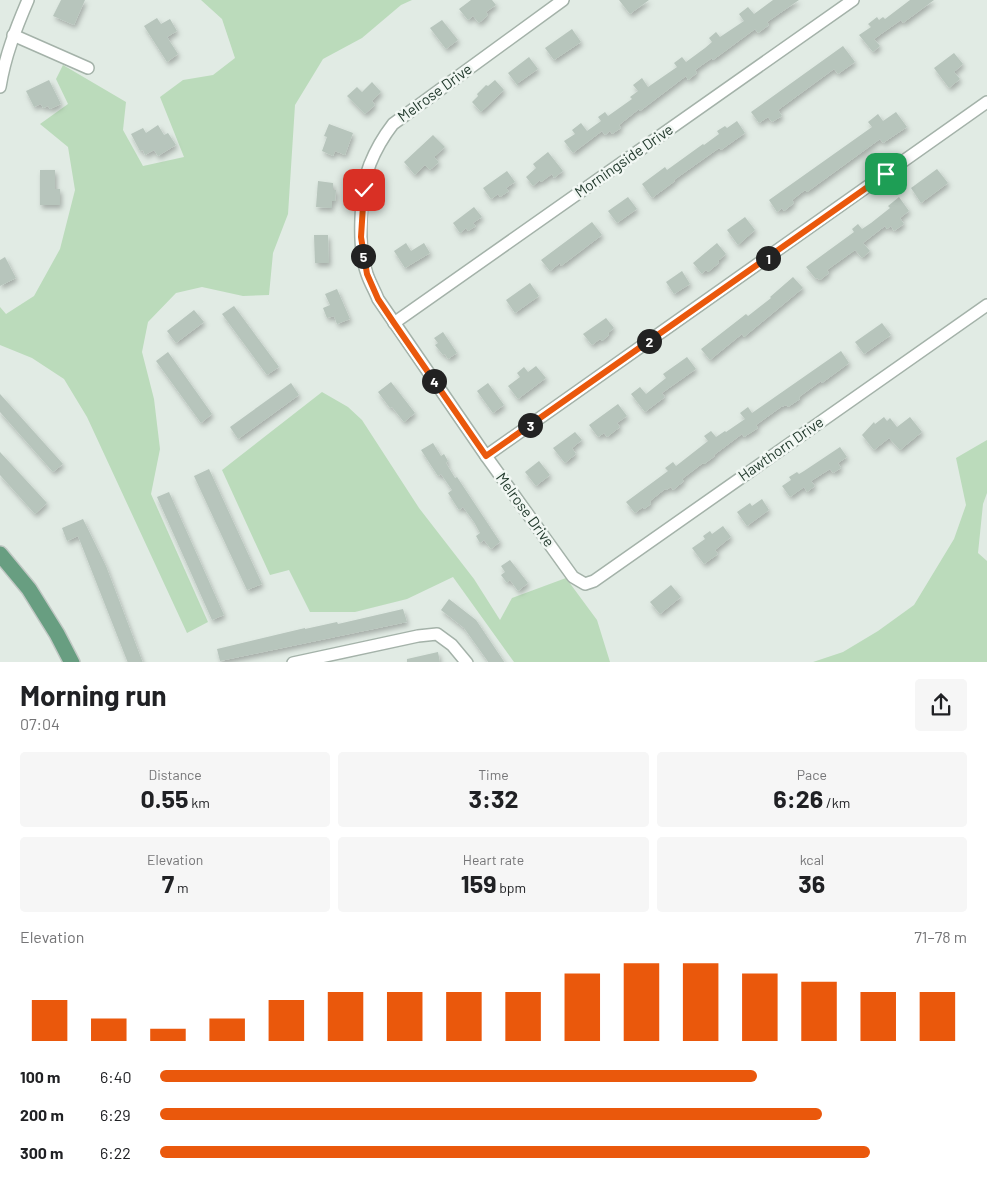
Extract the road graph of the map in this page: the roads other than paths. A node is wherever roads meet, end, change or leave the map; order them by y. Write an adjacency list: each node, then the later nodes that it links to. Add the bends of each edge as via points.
1 (28, 0): 4 (street)
2 (563, 0): 9 (street, Melrose Drive, via 393,124 379,143 364,190 361,237 367,274)
3 (853, 0): 9 (street, Morningside Drive)
4 (13, 35): 5 (street); 6 (street)
5 (88, 68)
6 (0, 87)
7 (987, 102): 10 (street)
8 (987, 305): 12 (street, Hawthorn Drive, via 594,581 585,584)
9 (394, 323): 10 (street, Melrose Drive)
10 (486, 456): 12 (street, Melrose Drive)
11 (0, 554): 13 (main road, via 29,589)
12 (573, 577)
13 (72, 662)
14 (294, 662): 15 (street, via 436,634 452,645)
15 (467, 662)

